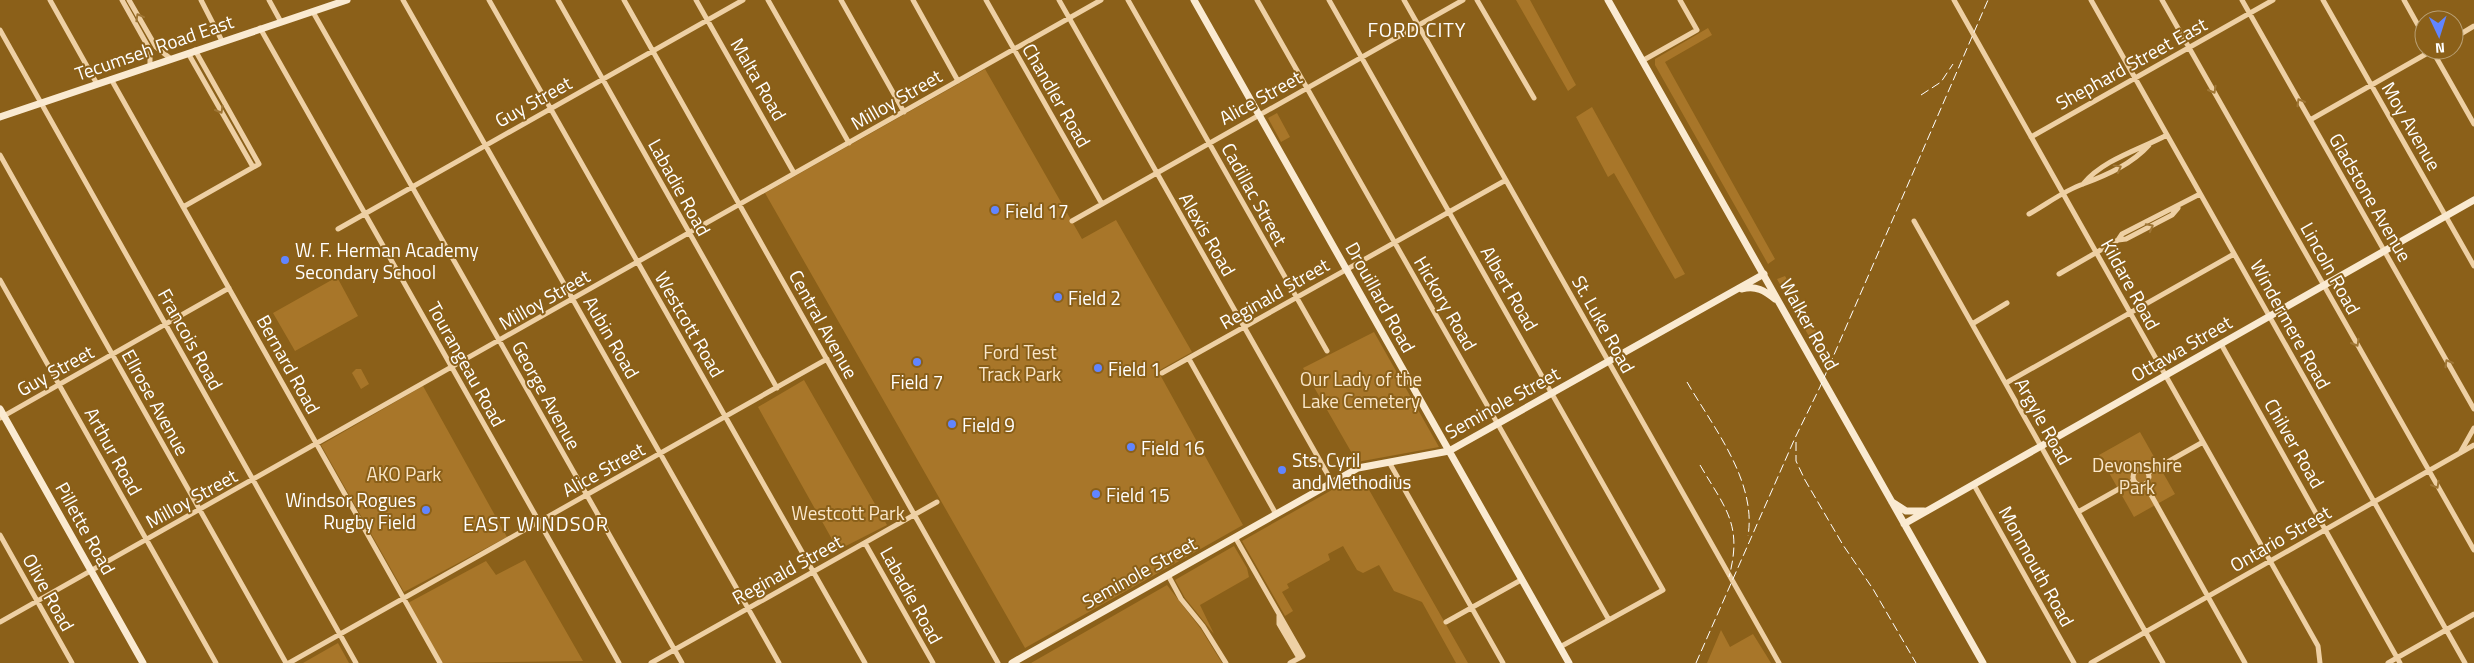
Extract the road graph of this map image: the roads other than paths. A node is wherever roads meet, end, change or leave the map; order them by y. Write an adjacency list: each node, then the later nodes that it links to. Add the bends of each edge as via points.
1 (50, 0): 60 (street)
2 (122, 0): 46 (street)
3 (130, 0): 46 (street, one-way to 3)
4 (201, 0): 44 (street)
5 (269, 0): 40 (street)
6 (344, 0): 35 (street, Tecumseh Road East)
7 (403, 0): 77 (street, Aubin Road)
8 (489, 0): 67 (street, Westcott Road)
9 (558, 0): 58 (street, Labadie Road)
10 (624, 0): 48 (street, Central Avenue)
11 (696, 0): 39 (street, Malta Road)
12 (743, 0): 39 (street, Guy Street)
13 (768, 0): 75 (street)
14 (840, 0): 68 (street)
15 (913, 0): 59 (street)
16 (986, 0): 47 (street, Chandler Road)
17 (1059, 0): 37 (street, Alexis Road)
18 (1101, 0): 37 (street, Milloy Street)
19 (1128, 0): 76 (street, Cadillac Street)
20 (1194, 0): 69 (street, Drouillard Road)
21 (1257, 0): 63 (street, Hickory Road)
22 (1329, 0): 50 (street, Albert Road)
23 (1404, 0): 41 (street, St. Luke Road)
24 (1463, 0): 41 (street, Alice Street)
25 (1477, 0): 65 (street)
26 (1608, 0): 54 (street, Walker Road)
27 (1680, 0): 54 (street, via 1697,30)
28 (1954, 0): 74 (street, Kildare Road)
29 (2091, 0): 56 (street, Windermere Road)
30 (2162, 0): 45 (street, Lincoln Road)
31 (2242, 0): 36 (street, Gladstone Avenue)
32 (2273, 0): 36 (street, Shephard Street East)
33 (2323, 0): 62 (street, Moy Avenue)
34 (2404, 0): 38 (street)
35 (313, 12): 40 (street, Tecumseh Road East); 83 (street, George Avenue)
36 (2249, 13): 45 (street, Shephard Street East); 71 (street, Gladstone Avenue, one-way to 36)
37 (1069, 18): 47 (street, Milloy Street); 81 (street, Alexis Road)
38 (2414, 18)
39 (708, 20): 48 (street, Guy Street); 80 (street, Malta Road)
40 (281, 22): 42 (street, Tecumseh Road East)
41 (1418, 25): 50 (street, Alice Street); 82 (street, St. Luke Road)
42 (260, 28): 44 (street, Tecumseh Road East); 91 (street, Tourangeau Road)
43 (0, 30): 66 (street, Francois Road)
44 (222, 41): 49 (street, Tecumseh Road East)
45 (2189, 48): 56 (street, Shephard Street East); 108 (street, Lincoln Road, one-way to 108)
46 (153, 49): 51 (street); 55 (street)
47 (1014, 49): 59 (street, Milloy Street); 87 (street, Chandler Road)
48 (653, 51): 58 (street, Guy Street); 88 (street, Central Avenue)
49 (191, 52): 51 (street, Tecumseh Road East); 61 (street); 64 (street)
50 (1362, 57): 63 (street, Alice Street); 90 (street, Albert Road)
51 (171, 59): 55 (street, Tecumseh Road East)
52 (2415, 60): 62 (street)
53 (2438, 60): 72 (street)
54 (1642, 61): 105 (street, Walker Road)
55 (150, 66): 57 (street, Tecumseh Road East)
56 (2135, 78): 73 (street, Windermere Road); 74 (street, Shephard Street East)
57 (111, 79): 60 (street, Tecumseh Road East); 89 (street, Bernard Road)
58 (602, 79): 67 (street, Guy Street); 97 (street, Labadie Road)
59 (958, 81): 68 (street, Milloy Street)
60 (97, 84): 66 (street, Tecumseh Road East)
61 (214, 85): 64 (street); 79 (street, via 258,164)
62 (2371, 85): 71 (street); 93 (street, Moy Avenue)
63 (1308, 88): 69 (street, Alice Street); 98 (street, Hickory Road)
64 (208, 89): 79 (street, one-way to 79)
65 (1534, 98)
66 (42, 103): 70 (street, Tecumseh Road East); 117 (street, Francois Road)
67 (550, 108): 77 (street, Guy Street); 102 (street, Westcott Road)
68 (904, 112): 75 (street, Milloy Street)
69 (1259, 115): 76 (street, Alice Street); 104 (street, Drouillard Road)
70 (0, 117)
71 (2310, 120): 99 (street, Gladstone Avenue)
72 (2474, 124)
73 (2167, 136): 84 (street, via 2149,145 2140,156); 85 (street, Windermere Road)
74 (2031, 137): 84 (street, Kildare Road)
75 (849, 143): 80 (street, Milloy Street)
76 (1209, 144): 81 (street, Alice Street); 111 (street, Cadillac Street)
77 (486, 145): 83 (street, Guy Street); 112 (street, Aubin Road)
78 (0, 155): 123 (street, Ellrose Avenue)
79 (252, 167): 89 (street)
80 (794, 173): 88 (street, Milloy Street)
81 (1157, 173): 87 (street, Alice Street); 119 (street, Alexis Road)
82 (1506, 180): 90 (street, Reginald Street); 126 (street, St. Luke Road)
83 (412, 187): 91 (street, Guy Street); 120 (street, George Avenue)
84 (2064, 194): 92 (street); 100 (street, Kildare Road)
85 (2200, 194): 100 (street, via 2178,207 2172,215); 101 (street, Windermere Road)
86 (2474, 200): 93 (street, Ottawa Street)
87 (1102, 204): 94 (street, Alice Street)
88 (740, 205): 97 (street, Milloy Street); 125 (street, Central Avenue)
89 (183, 207): 109 (street, Bernard Road)
90 (1449, 211): 98 (street, Reginald Street); 133 (street, Albert Road)
91 (364, 214): 96 (street, Guy Street); 127 (street, Tourangeau Road)
92 (2029, 214)
93 (2445, 216): 99 (street, Ottawa Street); 103 (street, Moy Avenue)
94 (1072, 221)
95 (1914, 221): 118 (street, Argyle Road)
96 (338, 229)
97 (689, 233): 102 (street, Milloy Street); 132 (street, Labadie Road)
98 (1395, 242): 104 (street, Reginald Street); 137 (street, Hickory Road)
99 (2384, 251): 108 (street, Ottawa Street); 134 (street, Gladstone Avenue, one-way to 99)
100 (2096, 252): 106 (street); 115 (street, Kildare Road)
101 (2234, 254): 115 (street); 116 (street, Windermere Road)
102 (638, 263): 112 (street, Milloy Street); 136 (street, Westcott Road)
103 (2474, 266)
104 (1346, 269): 111 (street, Reginald Street); 143 (street, Drouillard Road)
105 (1764, 274): 110 (street, Seminole Street); 113 (street, Walker Road)
106 (2059, 274)
107 (0, 280): 131 (street, Arthur Road)
108 (2324, 286): 116 (street, Ottawa Street); 147 (street, Lincoln Road, one-way to 147)
109 (229, 288): 117 (street, Guy Street); 140 (street, Bernard Road)
110 (1737, 290): 113 (street, via 1748,287 1764,290); 126 (street, Seminole Street)
111 (1297, 298): 119 (street, Reginald Street); 122 (street, Cadillac Street)
112 (573, 299): 120 (street, Milloy Street); 145 (street, Aubin Road)
113 (1780, 303): 156 (street, Walker Road)
114 (2007, 303): 118 (street)
115 (2130, 313): 129 (street, Kildare Road); 130 (street)
116 (2269, 316): 121 (street, Ottawa Street); 157 (street, Windermere Road)
117 (166, 324): 123 (street, Guy Street); 149 (street, Francois Road)
118 (1972, 324): 130 (street, Argyle Road)
119 (1244, 328): 124 (street, Reginald Street); 151 (street, Alexis Road)
120 (500, 341): 127 (street, Milloy Street); 154 (street, George Avenue)
121 (2221, 344): 129 (street, Ottawa Street); 165 (street, Chilver Road)
122 (1327, 351)
123 (112, 354): 131 (street, Guy Street); 158 (street, Ellrose Avenue)
124 (1188, 359): 128 (street, Reginald Street); 161 (street)
125 (827, 360): 132 (street, Alice Street); 162 (street, Central Avenue)
126 (1609, 362): 133 (street, Seminole Street); 209 (street, St. Luke Road)
127 (452, 368): 140 (street, Milloy Street); 163 (street, Tourangeau Road)
128 (1162, 373)
129 (2165, 375): 139 (street, Kildare Road); 142 (street, Ottawa Street)
130 (2006, 384): 142 (street, Argyle Road)
131 (59, 385): 135 (street, Guy Street); 168 (street, Arthur Road)
132 (777, 388): 136 (street, Alice Street)
133 (1552, 394): 137 (street, Seminole Street); 182 (street, Albert Road, via 1663,590)
134 (2473, 406)
135 (1, 414): 172 (street, Pillette Road)
136 (726, 418): 145 (street, Alice Street); 173 (street, Westcott Road)
137 (1498, 424): 143 (street, Seminole Street); 182 (street, Hickory Road)
138 (2474, 428): 144 (street)
139 (2203, 442): 148 (street); 171 (street, Kildare Road)
140 (317, 444): 149 (street, Milloy Street); 177 (street, Bernard Road)
141 (2474, 445): 144 (street, Ontario Street)
142 (2041, 446): 152 (street, Ottawa Street); 160 (street, Argyle Road)
143 (1449, 452): 146 (street, Seminole Street); 175 (street, Drouillard Road)
144 (2460, 453): 147 (street, Ontario Street)
145 (661, 454): 154 (street, Alice Street); 179 (street, Aubin Road)
146 (1389, 462): 151 (street, Seminole Street, via 1358,468); 180 (street)
147 (2428, 471): 157 (street, Ontario Street); 170 (street, Lincoln Road, one-way to 170)
148 (2148, 473): 150 (street, via 2143,468 2137,469 2132,476); 153 (street, via 2149,480)
149 (253, 480): 158 (street, Milloy Street); 187 (street, Francois Road)
150 (2134, 481): 153 (street); 160 (street)
151 (1332, 482): 161 (street, Seminole Street)
152 (1974, 484): 159 (street, Ottawa Street); 211 (street, Monmouth Road)
153 (2145, 484): 176 (street)
154 (587, 496): 163 (street, Alice Street); 189 (street, George Avenue)
155 (937, 502): 162 (street, Reginald Street)
156 (1891, 502): 159 (street, via 1906,511); 164 (street, Walker Road)
157 (2374, 502): 165 (street, Ontario Street); 185 (street, Windermere Road)
158 (200, 510): 168 (street, Milloy Street); 194 (street, Ellrose Avenue)
159 (1929, 510): 164 (street, Ottawa Street)
160 (2078, 512): 186 (street, Argyle Road)
161 (1276, 514): 167 (street, Seminole Street)
162 (914, 515): 169 (street, Reginald Street); 203 (street, Central Avenue)
163 (539, 522): 177 (street, Alice Street); 197 (street, Tourangeau Road)
164 (1904, 524): 210 (street, Walker Road)
165 (2326, 529): 171 (street, Ontario Street); 190 (street, Chilver Road)
166 (0, 535): 178 (street, Olive Road)
167 (1235, 537): 174 (street, Seminole Street); 206 (street, via 1279,614 1279,624 1299,658)
168 (146, 540): 172 (street, Milloy Street); 193 (street, Arthur Road)
169 (865, 543): 173 (street, Reginald Street); 202 (street, Labadie Road)
170 (2474, 550)
171 (2270, 561): 176 (street, Ontario Street); 215 (street, Kildare Road, via 2318,646)
172 (91, 571): 178 (street, Milloy Street); 192 (street, Pillette Road)
173 (813, 572): 179 (street, Reginald Street); 201 (street, Westcott Road)
174 (1168, 575): 204 (street, Seminole Street); 205 (street, via 1181,600 1203,626)
175 (1521, 580): 180 (street); 188 (street, Drouillard Road)
176 (2208, 597): 186 (street, Ontario Street); 214 (street)
177 (404, 598): 187 (street, Alice Street); 196 (street, Bernard Road)
178 (37, 601): 183 (street, Milloy Street); 191 (street, Olive Road)
179 (748, 608): 189 (street, Reginald Street); 200 (street, Aubin Road)
180 (1471, 608): 184 (street); 207 (street)
181 (2474, 614): 185 (street)
182 (1609, 620): 188 (street)
183 (0, 622)
184 (1446, 622)
185 (2446, 630): 190 (street); 217 (street, Windermere Road)
186 (2146, 632): 212 (street, Ontario Street); 213 (street, Argyle Road)
187 (340, 634): 194 (street, Alice Street); 195 (street, Francois Road)
188 (1560, 647): 208 (street, Drouillard Road)
189 (674, 650): 198 (street, Reginald Street); 199 (street, George Avenue)
190 (2399, 660): 216 (street)
191 (72, 663)
192 (143, 663)
193 (216, 663)
194 (287, 663)
195 (356, 663)
196 (440, 663)
197 (619, 663)
198 (651, 663)
199 (682, 663)
200 (779, 663)
201 (864, 663)
202 (933, 663)
203 (998, 663)
204 (1012, 663)
205 (1226, 663)
206 (1290, 663)
207 (1503, 663)
208 (1569, 663)
209 (1779, 663)
210 (1983, 663)
211 (2074, 663)
212 (2091, 663)
213 (2163, 663)
214 (2245, 663)
215 (2320, 663)
216 (2388, 663)
217 (2465, 663)

